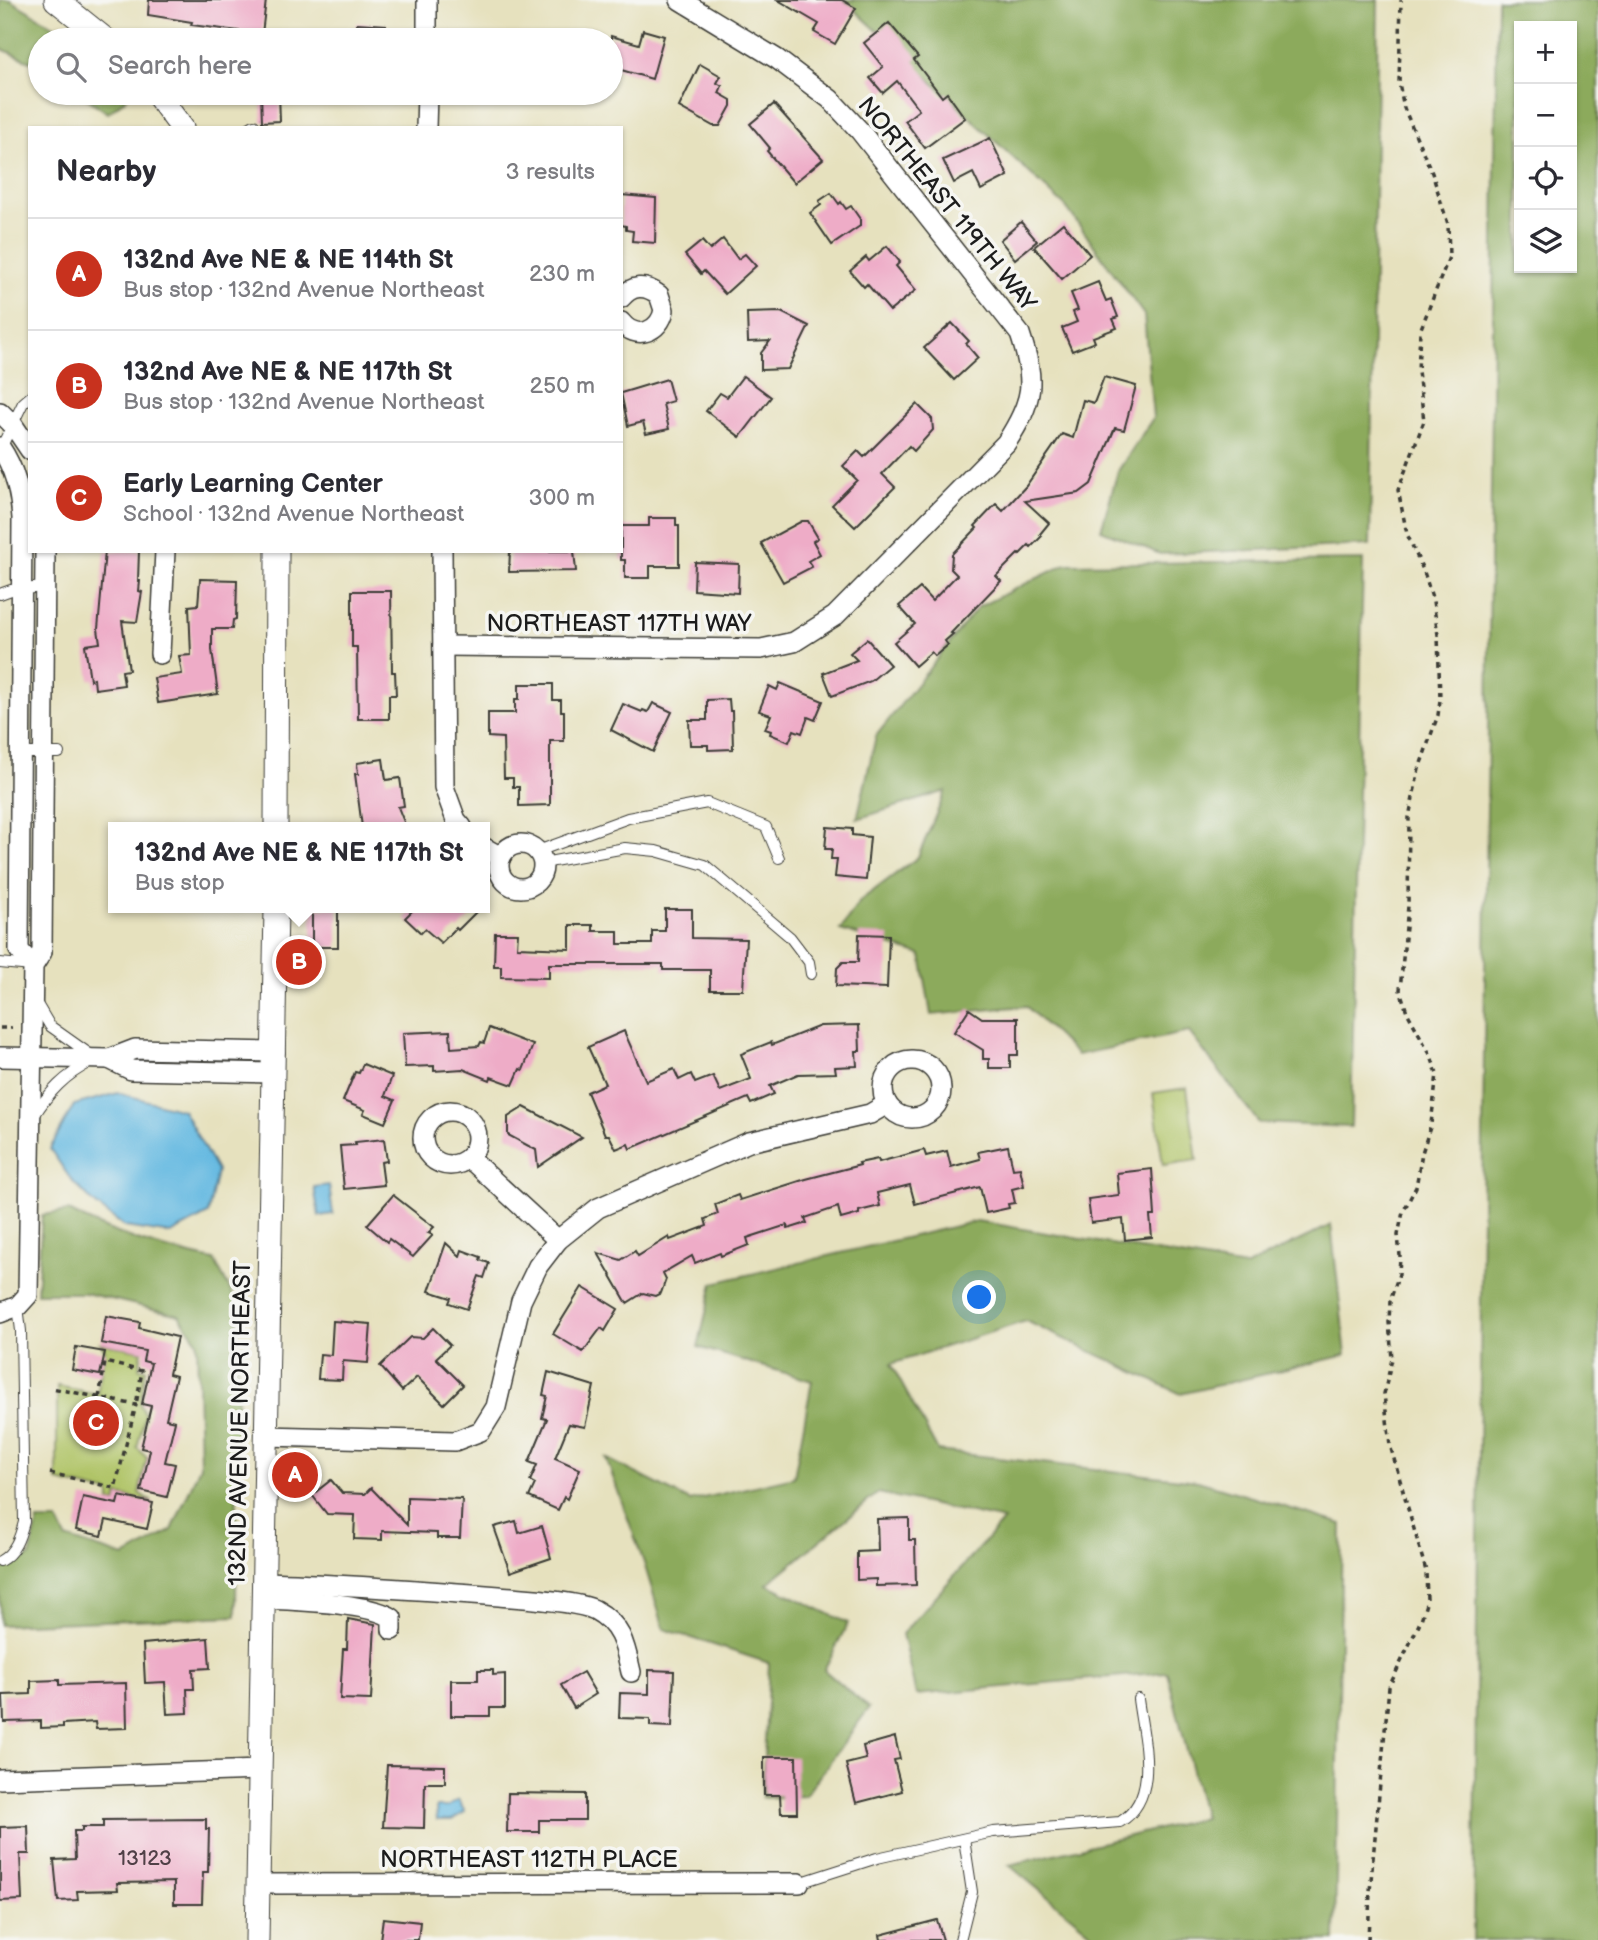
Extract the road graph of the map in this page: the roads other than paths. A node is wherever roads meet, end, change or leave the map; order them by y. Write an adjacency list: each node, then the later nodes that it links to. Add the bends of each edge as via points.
1 (57, 0): 4 (street)
2 (427, 0): 5 (street)
3 (680, 0): 23 (street, NORTHEAST 119TH WAY, via 777,58 830,99 1020,334 1030,365 1030,395 1006,443 835,616)
4 (92, 28)
5 (427, 28)
6 (165, 105): 8 (street)
7 (426, 105): 9 (street)
8 (181, 126)
9 (426, 126)
10 (623, 296): 11 (street, via 645,287 659,295 664,310 659,324 645,332 629,330)
11 (623, 324)
12 (28, 399): 13 (lane)
13 (7, 419): 14 (street); 15 (lane)
14 (28, 447)
15 (1, 449): 21 (street, via 19,491)
16 (45, 553): 20 (street)
17 (165, 553): 25 (street)
18 (277, 553): 28 (street)
19 (442, 553): 24 (street)
20 (45, 587): 21 (lane); 27 (street)
21 (22, 590): 22 (lane); 26 (street)
22 (0, 594)
23 (794, 642): 24 (street, NORTHEAST 117TH WAY, via 761,649)
24 (443, 646): 29 (street, via 444,788)
25 (160, 654)
26 (20, 753): 27 (lane); 35 (street, via 19,950)
27 (51, 753): 35 (street, via 43,952)
28 (276, 822)
29 (458, 822)
30 (493, 852): 31 (street, via 514,845 531,846); 31 (street, via 505,881 520,888 542,876)
31 (540, 857): 32 (lane, via 628,818 707,803 766,827); 36 (lane, via 656,850 705,865 790,937 809,962)
32 (779, 858)
33 (276, 913): 41 (street, 132ND AVENUE NORTHEAST)
34 (0, 963): 35 (lane)
35 (33, 966): 37 (street)
36 (811, 974)
37 (33, 996): 39 (street); 40 (lane, via 50,1026 69,1042)
38 (0, 1057): 39 (street)
39 (33, 1057): 40 (street); 43 (street)
40 (103, 1059): 41 (street, via 135,1049); 43 (lane, via 73,1071 46,1096)
41 (274, 1062): 47 (street, 132ND AVENUE NORTHEAST)
42 (887, 1104): 45 (street, via 870,1114 749,1142 598,1208)
43 (31, 1119): 46 (street, via 28,1295)
44 (469, 1158): 45 (street)
45 (558, 1240): 47 (street, via 538,1266 521,1301 496,1407 481,1431 455,1441)
46 (9, 1309): 48 (lane, via 21,1331 24,1522 19,1539)
47 (266, 1436): 49 (street, 132ND AVENUE NORTHEAST)
48 (0, 1561)
49 (263, 1591): 50 (street, via 385,1613 392,1618); 51 (street, via 326,1584 538,1599 594,1609 617,1626); 53 (street, 132ND AVENUE NORTHEAST)
50 (392, 1630)
51 (631, 1672)
52 (1138, 1699): 55 (lane, via 1147,1773 1142,1799 1133,1814 1120,1822 993,1832)
53 (260, 1770): 54 (street); 57 (street, 132ND AVENUE NORTHEAST)
54 (0, 1779)
55 (964, 1839): 56 (lane, via 877,1858); 59 (lane, via 972,1892)
56 (799, 1883): 57 (street, NORTHEAST 112TH PLACE)
57 (258, 1884): 58 (street, 132ND AVENUE NORTHEAST)
58 (257, 1940)
59 (960, 1940)

